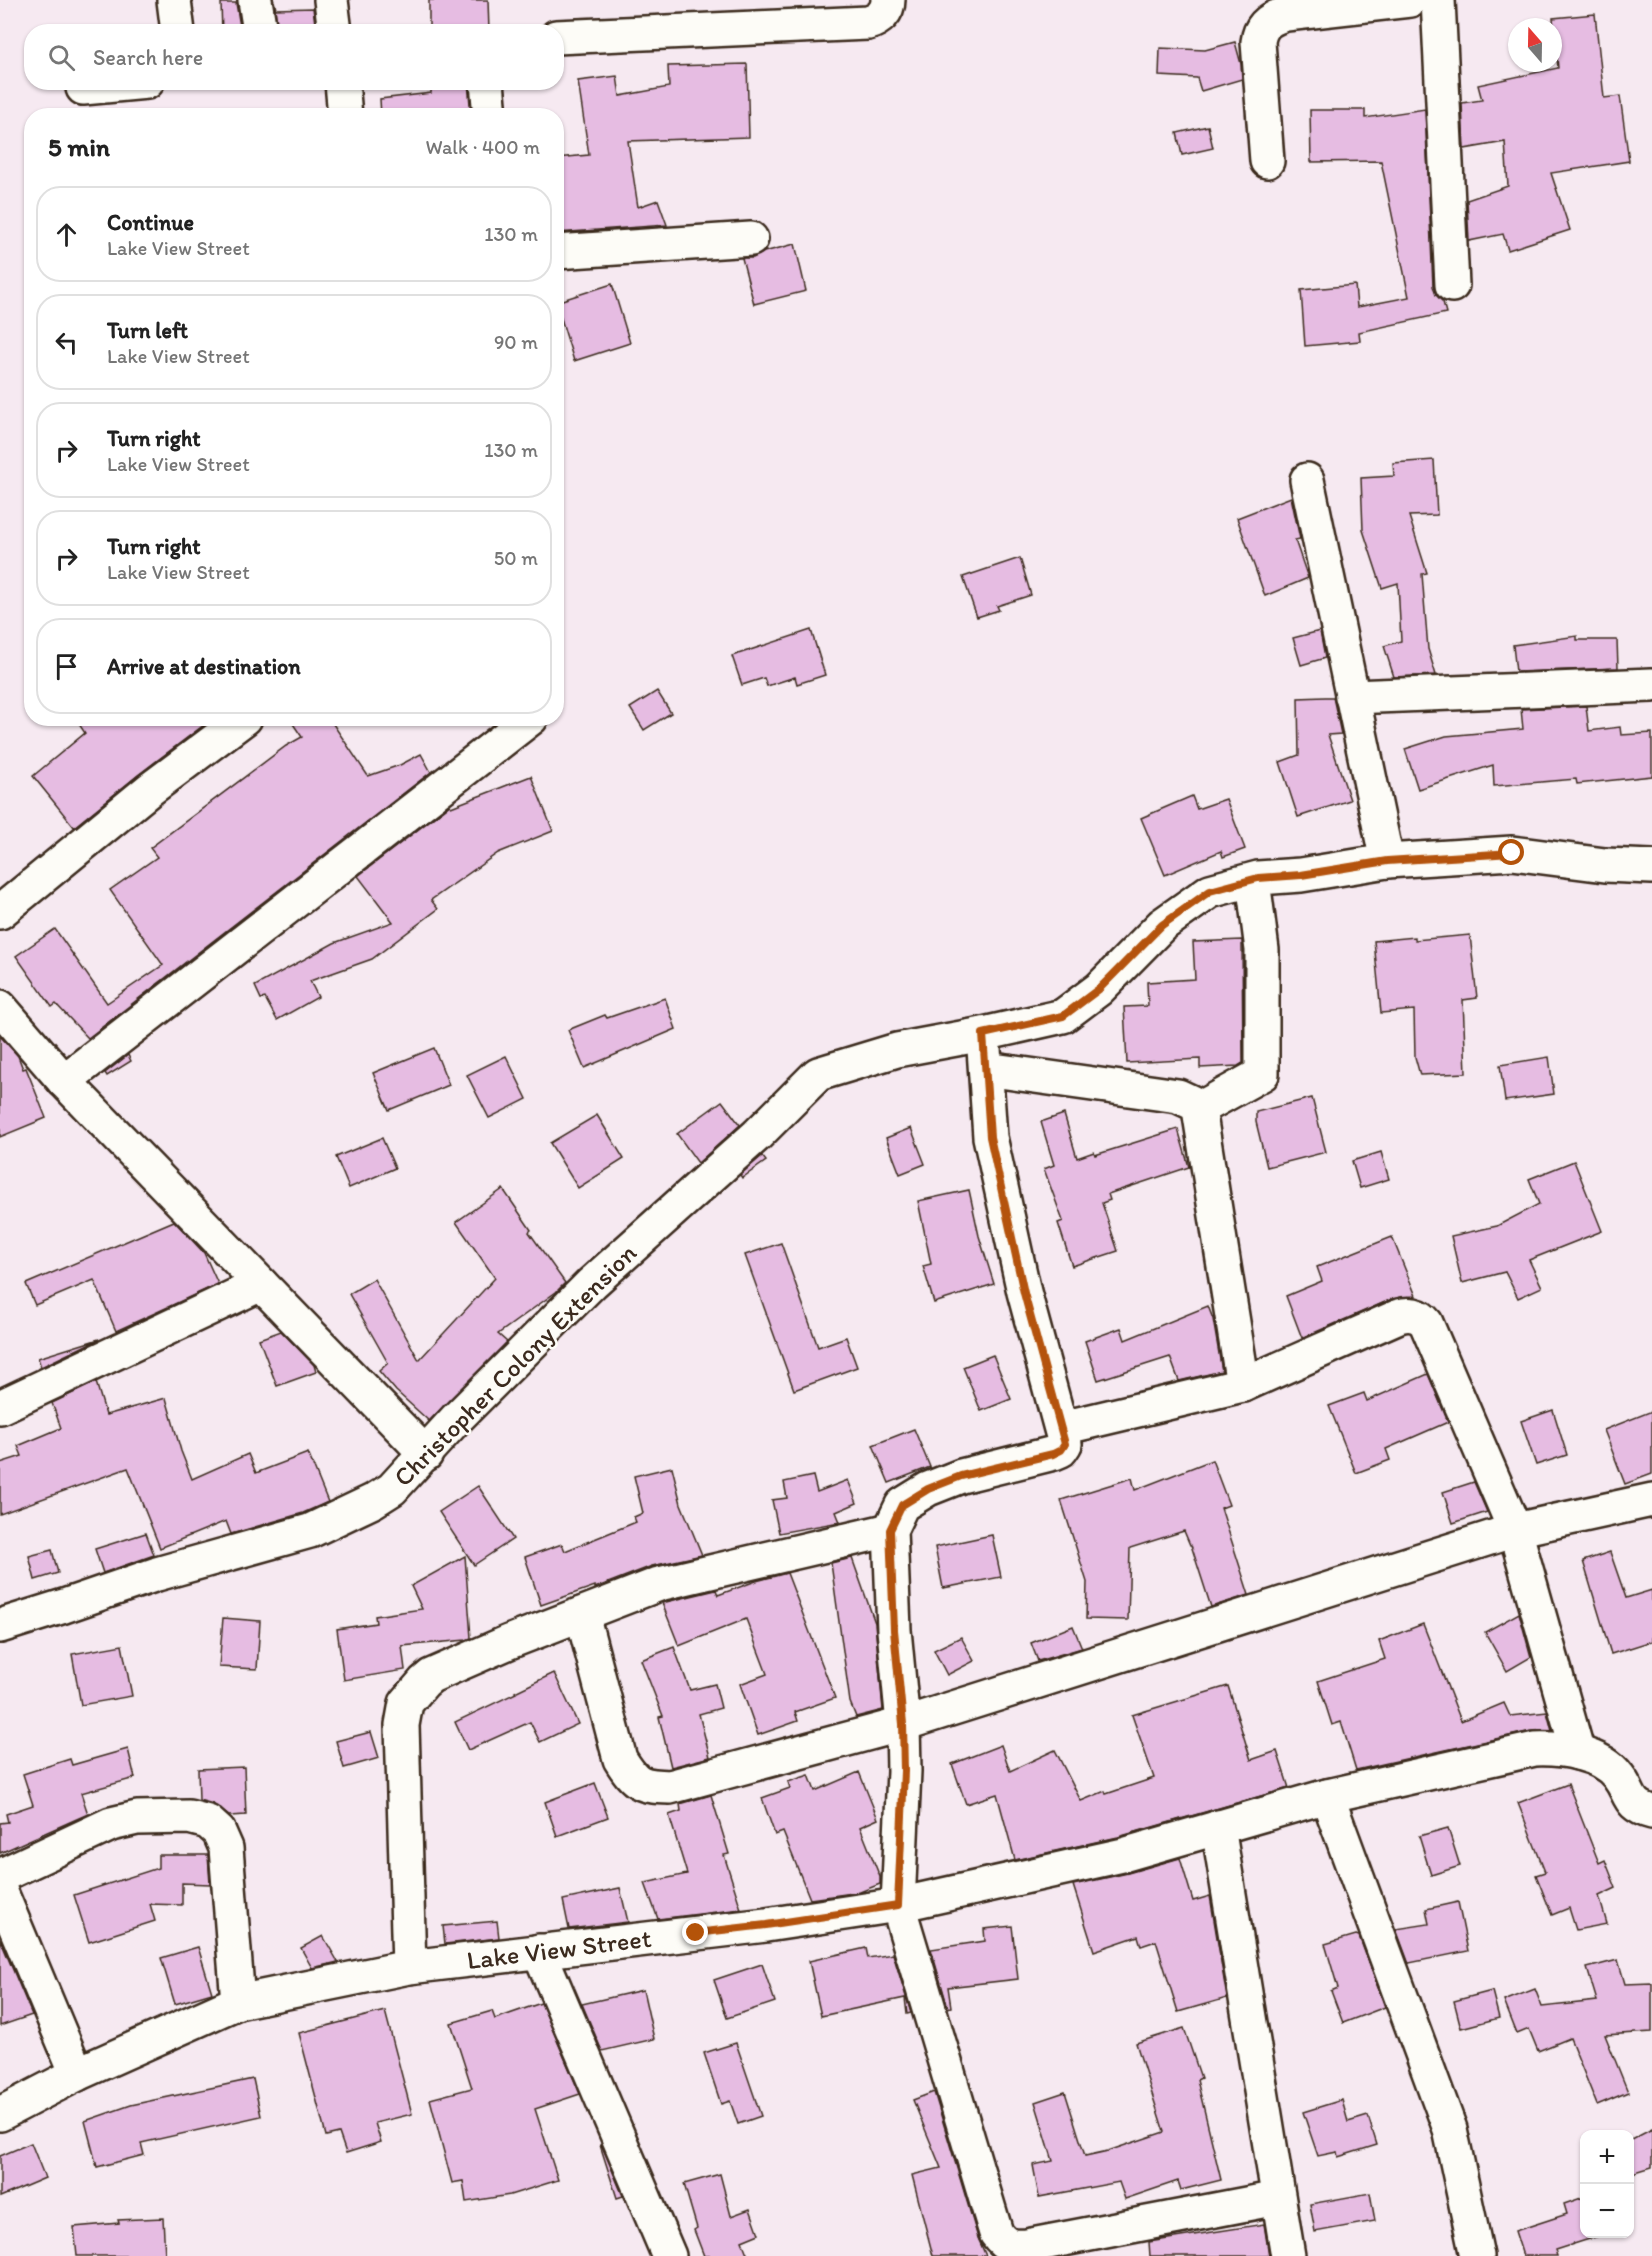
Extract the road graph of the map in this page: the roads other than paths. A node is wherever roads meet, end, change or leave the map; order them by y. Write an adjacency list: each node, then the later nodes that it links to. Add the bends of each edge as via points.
1 (174, 0): 7 (street)
2 (255, 0): 8 (street)
3 (331, 0): 9 (street)
4 (888, 0): 10 (street, via 884,14 868,23)
5 (1410, 0): 15 (street, via 1286,14 1272,18 1264,26 1258,42)
6 (1438, 0): 18 (street)
7 (177, 24)
8 (259, 24)
9 (334, 24)
10 (564, 37)
11 (343, 90): 13 (street)
12 (488, 90): 14 (street)
13 (344, 108)
14 (490, 108)
15 (1267, 161)
16 (752, 239): 17 (street)
17 (564, 251)
18 (1452, 285)
19 (1307, 480): 21 (street)
20 (1652, 685): 21 (street)
21 (1352, 697): 24 (street)
22 (234, 726): 27 (street)
23 (521, 726): 31 (street)
24 (1387, 861): 25 (street, via 1512,853); 26 (street)
25 (1652, 867)
26 (1253, 880): 29 (street, via 1210,891 1162,925 1099,989 1063,1016); 32 (street, via 1262,950 1262,1074)
27 (0, 912)
28 (0, 1007): 31 (street)
29 (983, 1034): 30 (street); 37 (street, Christopher Colony Extension, via 897,1050 818,1074 757,1135 592,1283)
30 (986, 1069): 32 (street, via 1178,1096); 36 (street, via 990,1137 1024,1293)
31 (64, 1081): 33 (street)
32 (1199, 1109): 34 (street)
33 (261, 1284): 35 (street); 37 (street)
34 (1243, 1385): 36 (street); 40 (street, via 1399,1316 1419,1316 1426,1323)
35 (0, 1407)
36 (1062, 1428): 39 (street, via 1065,1444 1061,1450 961,1476 928,1489 902,1505)
37 (426, 1454): 42 (street, Christopher Colony Extension, via 392,1489 373,1502 310,1531 157,1574)
38 (1652, 1500): 40 (street)
39 (890, 1530): 41 (street, via 659,1584); 43 (street)
40 (1515, 1530): 43 (street); 44 (street)
41 (582, 1614): 43 (street, via 620,1759 631,1777 648,1786 670,1787); 52 (street, via 431,1676 406,1703 402,1725)
42 (0, 1626)
43 (903, 1724): 50 (street)
44 (1578, 1753): 45 (street, Lake View Street, via 1535,1749); 46 (street, Lake View Street, via 1611,1768 1630,1800 1638,1808)
45 (1327, 1796): 47 (street, Lake View Street); 59 (street, via 1450,2129)
46 (1652, 1812)
47 (1218, 1827): 50 (street, Lake View Street, via 1123,1855); 56 (street)
48 (0, 1876): 53 (street, via 111,1824 136,1818 189,1817 208,1822 219,1832 226,1848)
49 (0, 1890): 54 (street)
50 (898, 1905): 51 (street, Lake View Street); 56 (street, via 996,2233 1006,2245 1027,2246)
51 (539, 1952): 52 (street, Lake View Street); 57 (street)
52 (409, 1967): 53 (street, Lake View Street)
53 (238, 2002): 54 (street, Lake View Street)
54 (77, 2074): 55 (street, Lake View Street)
55 (0, 2114)
56 (1278, 2198): 58 (street)
57 (669, 2256)
58 (1288, 2256)
59 (1477, 2256)

